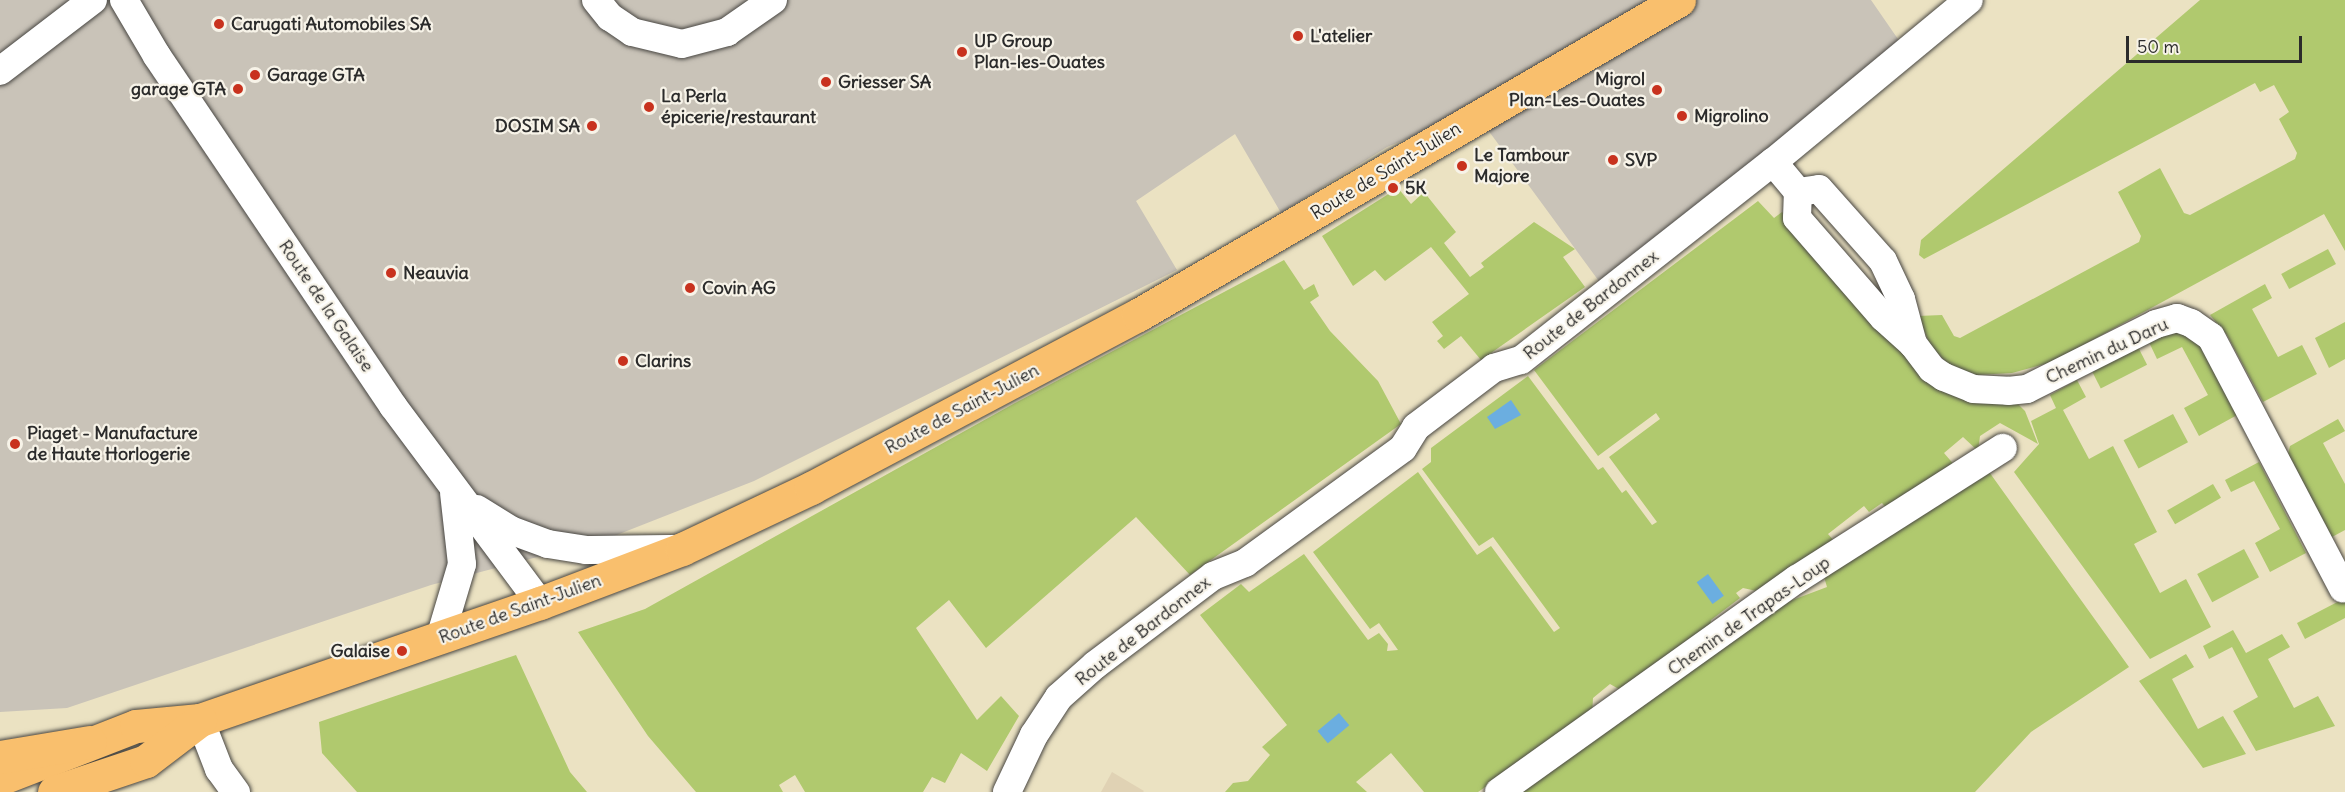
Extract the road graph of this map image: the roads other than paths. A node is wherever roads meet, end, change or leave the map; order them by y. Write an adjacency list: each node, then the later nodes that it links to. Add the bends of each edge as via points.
1 (93, 0): 7 (street)
2 (124, 0): 10 (street, Route de la Galaise, via 186,99)
3 (596, 0): 4 (street, via 610,17 632,32 682,44 728,32)
4 (773, 0)
5 (1678, 0): 11 (main road, Route de Saint-Julien, via 1138,315 811,488)
6 (1969, 0): 8 (street, Route de Bardonnex)
7 (0, 71)
8 (1773, 162): 12 (street, Chemin du Daru, via 1809,191 1797,218 1883,318 1932,369 1973,389 2026,389 2156,324 2177,318 2211,337); 21 (street, Route de Bardonnex, via 1521,360 1494,368 1416,428 1402,448 1245,563 1213,576 1095,665 1059,697 1034,735)
9 (2003, 448): 22 (street, Chemin de Trapas-Loup, via 1797,579)
10 (454, 493): 11 (street, via 510,530 548,544 586,550); 13 (street, Route de la Galaise); 14 (street, via 462,564)
11 (682, 549): 13 (main road, Route de Saint-Julien)
12 (2343, 588)
13 (540, 603): 14 (main road, Route de Saint-Julien)
14 (440, 638): 15 (main road, Route de Saint-Julien)
15 (200, 720): 16 (main road, Route de Saint-Julien, via 136,726); 19 (main road, Route de Saint-Julien, via 146,761); 20 (street, via 219,769)
16 (90, 742): 17 (main road); 18 (main road, Route de Saint-Julien)
17 (0, 757)
18 (0, 779)
19 (54, 792)
20 (236, 792)
21 (1007, 792)
22 (1499, 792)

